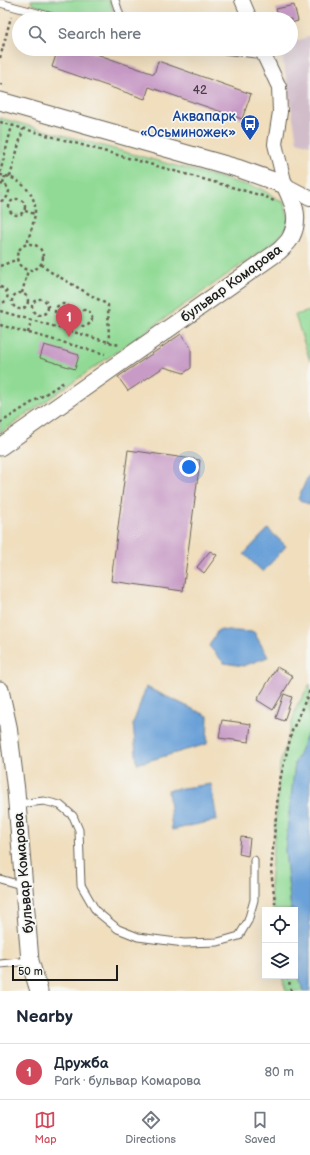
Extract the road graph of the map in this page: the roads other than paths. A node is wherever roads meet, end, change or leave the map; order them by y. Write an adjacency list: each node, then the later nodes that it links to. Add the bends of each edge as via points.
1 (19, 0): 5 (lane)
2 (115, 0): 7 (lane)
3 (242, 0): 8 (street)
4 (0, 3): 5 (lane)
5 (22, 9): 6 (lane)
6 (33, 12)
7 (119, 12)
8 (247, 12)
9 (264, 56): 11 (street, via 278,87 280,112 275,144)
10 (0, 101): 11 (street, via 240,169)
11 (285, 185): 12 (street); 13 (street, бульвар Комарова, via 296,214 295,225 291,238 279,251)
12 (310, 198)
13 (0, 447)
14 (0, 690): 15 (street, бульвар Комарова)
15 (4, 724): 16 (street, бульвар Комарова)
16 (17, 804): 17 (lane, via 44,801 60,805 73,816 79,830 81,885 96,911 118,929 138,937 184,943 218,942 239,936 248,921 254,900); 19 (street, бульвар Комарова)
17 (254, 860)
18 (0, 879): 19 (lane)
19 (24, 886): 20 (street, бульвар Комарова)
20 (30, 961): 21 (lane); 22 (street, бульвар Комарова)
21 (0, 964)
22 (40, 991)

